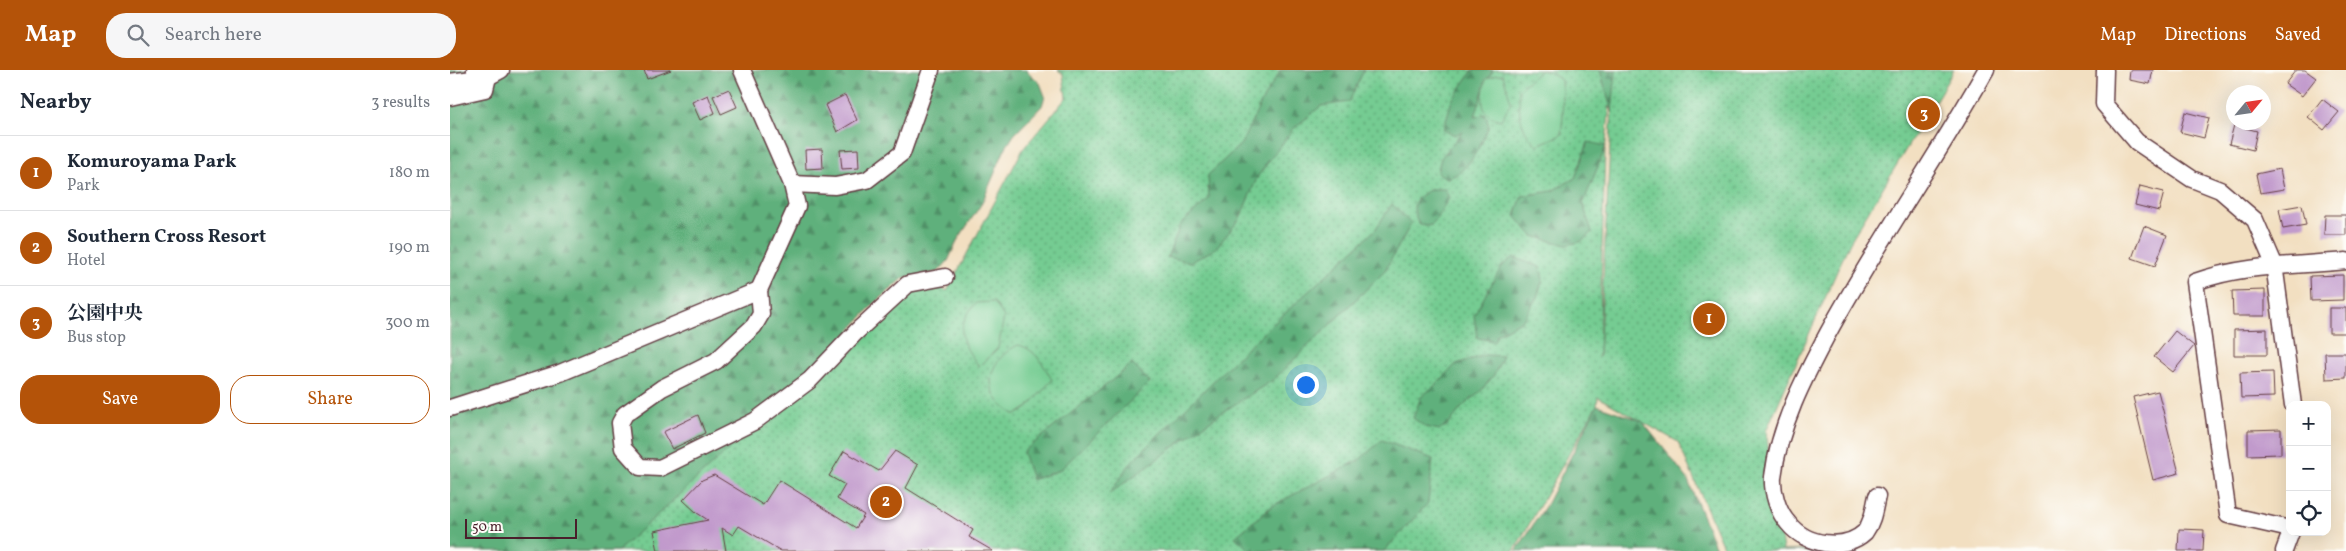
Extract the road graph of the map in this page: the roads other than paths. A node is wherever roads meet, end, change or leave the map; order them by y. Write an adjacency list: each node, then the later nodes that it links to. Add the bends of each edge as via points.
1 (742, 70): 8 (street)
2 (931, 70): 8 (street, via 902,153 867,180 835,186)
3 (1986, 70): 15 (street, via 1856,280 1794,400 1778,452 1773,480 1776,502 1786,522 1802,538 1832,549 1848,545 1864,534 1872,519)
4 (2105, 70): 10 (street, via 2104,104 2137,142 2192,179 2220,190 2255,220)
5 (488, 72): 6 (street); 7 (street, via 485,88)
6 (450, 82)
7 (450, 97)
8 (792, 184): 12 (street, via 797,206)
9 (2346, 261): 10 (street, via 2296,266)
10 (2274, 264): 13 (street); 16 (street, via 2195,282 2228,516)
11 (945, 277): 12 (street, via 908,284 810,380 755,421 660,468 640,467 622,448 620,423 625,414 662,388 716,361 754,326 761,314)
12 (759, 290): 14 (street, via 560,373)
13 (2292, 401)
14 (450, 408)
15 (1877, 496)
16 (2286, 530)
17 (2288, 536): 18 (street)
18 (2284, 551)

